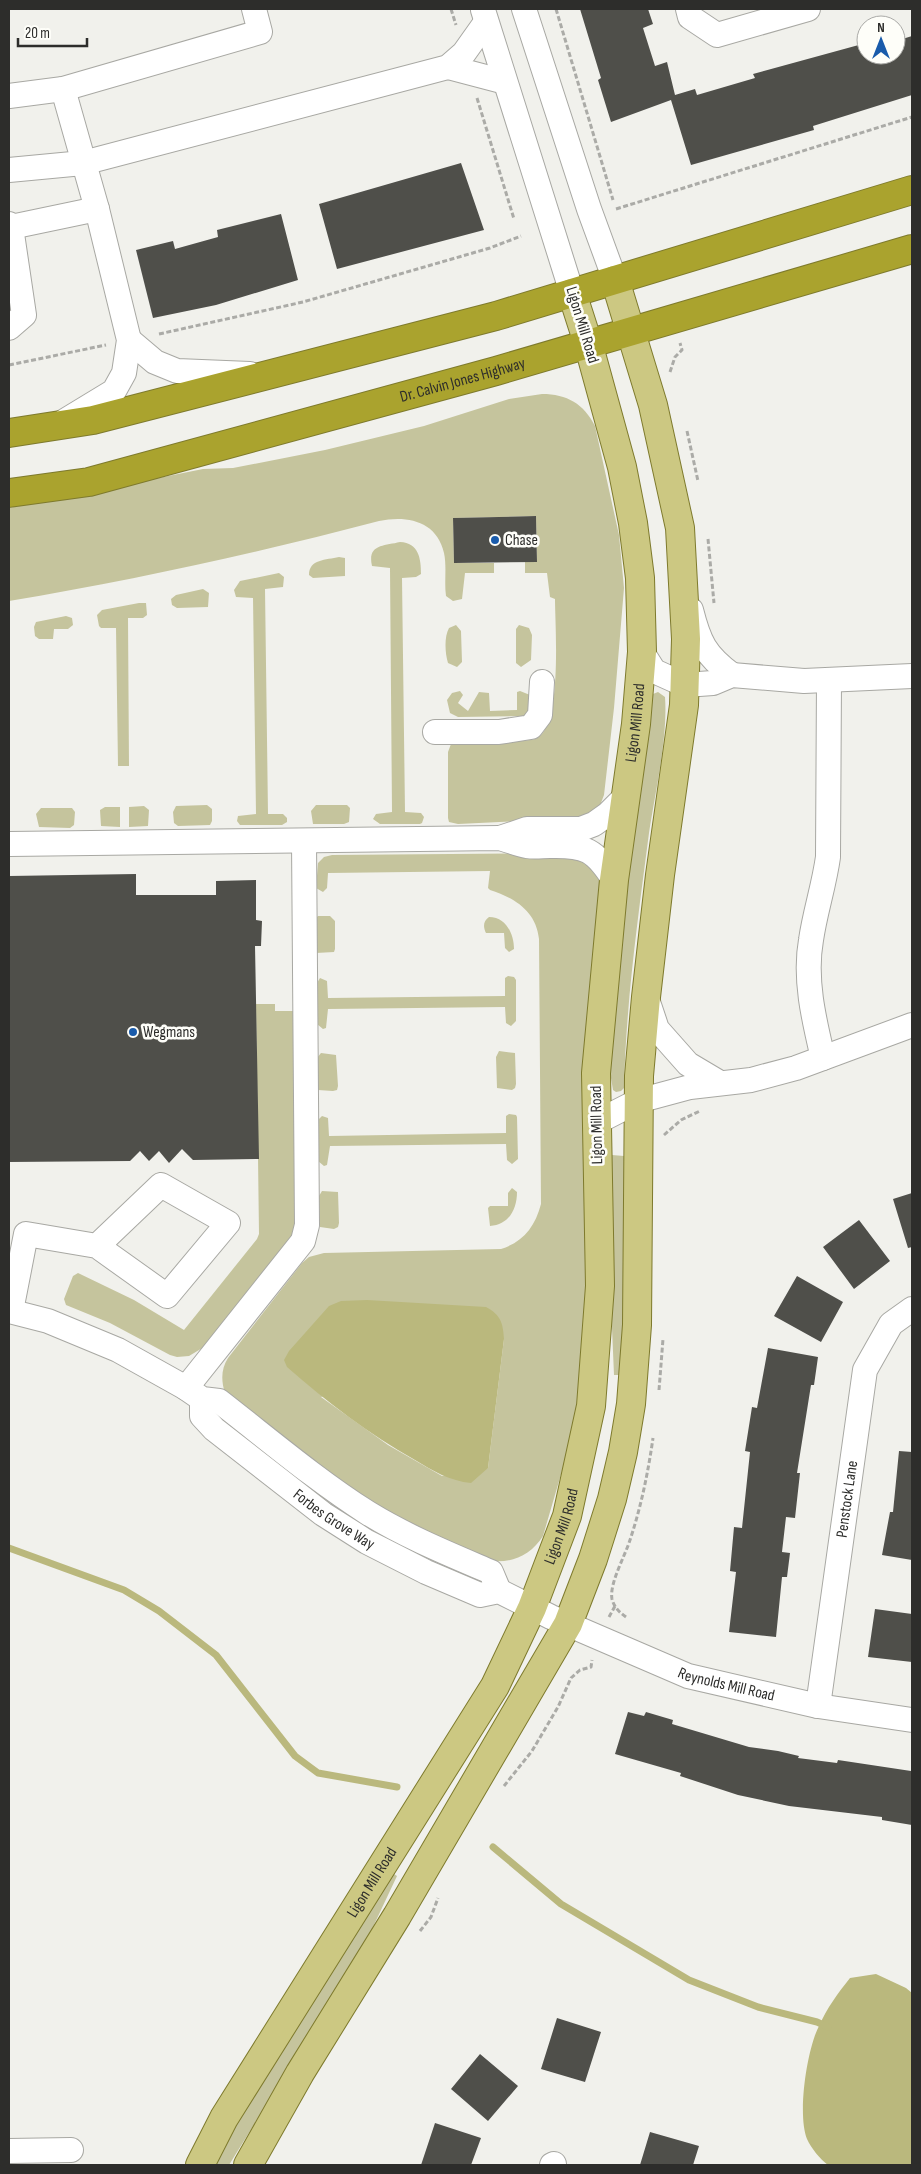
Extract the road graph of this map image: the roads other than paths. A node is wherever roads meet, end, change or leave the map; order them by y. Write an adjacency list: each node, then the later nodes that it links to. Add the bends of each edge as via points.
1 (254, 9): 8 (street, via 260,32)
2 (524, 9): 16 (street, Ligon Mill Road, via 589,209)
3 (688, 9): 4 (street, via 690,18 717,35)
4 (808, 9)
5 (484, 15): 6 (street, via 464,53); 7 (street, Ligon Mill Road)
6 (448, 67): 7 (street); 10 (street)
7 (505, 82): 17 (street, Ligon Mill Road)
8 (63, 89): 9 (street); 10 (street)
9 (9, 96)
10 (83, 163): 11 (street); 13 (street)
11 (9, 170)
12 (912, 190): 16 (highway)
13 (97, 209): 14 (street); 20 (street)
14 (10, 226): 18 (street, via 24,315)
15 (912, 249): 19 (highway, Dr. Calvin Jones Highway)
16 (616, 280): 17 (highway); 19 (main road, Ligon Mill Road)
17 (572, 293): 21 (main road, Ligon Mill Road); 22 (highway)
18 (9, 328)
19 (630, 331): 21 (highway, Dr. Calvin Jones Highway); 26 (main road, Ligon Mill Road, via 653,405 671,480 680,528)
20 (122, 342): 22 (street, via 177,371); 23 (street, via 124,373 114,391)
21 (588, 343): 25 (highway, Dr. Calvin Jones Highway, via 89,482); 27 (main road, Ligon Mill Road, via 622,467 633,523 640,578)
22 (269, 375): 23 (highway, via 93,420)
23 (55, 426): 24 (highway)
24 (9, 433)
25 (9, 493)
26 (684, 582): 28 (street, via 704,650); 32 (main road, Ligon Mill Road)
27 (642, 652): 32 (street, via 654,671); 34 (main road, Ligon Mill Road)
28 (732, 675): 30 (street); 32 (street, via 713,683)
29 (912, 676): 30 (street)
30 (829, 680): 41 (street, via 828,858 811,940 809,966 814,1022)
31 (542, 682): 33 (street, via 540,715 531,727 499,732)
32 (685, 685): 39 (main road, Ligon Mill Road)
33 (436, 732)
34 (626, 796): 35 (street, via 594,824 581,828 527,828); 38 (main road, Ligon Mill Road)
35 (500, 838): 36 (street); 38 (street, via 528,846 583,848 602,862)
36 (304, 841): 37 (street); 49 (street, via 307,1224 304,1241)
37 (9, 844)
38 (614, 880): 44 (main road, Ligon Mill Road, via 596,1073)
39 (646, 997): 42 (street, via 657,1029 688,1064); 43 (main road, Ligon Mill Road)
40 (912, 1025): 41 (street)
41 (823, 1058): 42 (street, via 751,1080)
42 (720, 1083): 43 (street, via 690,1086)
43 (638, 1101): 44 (street); 50 (main road, Ligon Mill Road, via 636,1325 631,1404 623,1452 593,1559)
44 (597, 1122): 50 (main road, Ligon Mill Road, via 600,1286 591,1406 566,1516)
45 (17, 1233): 46 (street); 48 (street)
46 (97, 1246): 46 (street, via 161,1184 228,1223 167,1296)
47 (912, 1309): 51 (street, Penstock Lane, via 891,1324 865,1370)
48 (10, 1311): 49 (street, via 48,1321 118,1350)
49 (194, 1394): 50 (street, Forbes Grove Way, via 202,1416 214,1429 323,1514 367,1542 480,1595 499,1591)
50 (551, 1616): 51 (street, Reynolds Mill Road, via 688,1676); 55 (main road, Ligon Mill Road, via 495,1686 224,2118); 56 (main road, Ligon Mill Road, via 402,1907 300,2073)
51 (818, 1706): 52 (street, Reynolds Mill Road)
52 (912, 1720)
53 (71, 2150): 54 (street)
54 (9, 2151)
55 (200, 2165)
56 (248, 2165)

